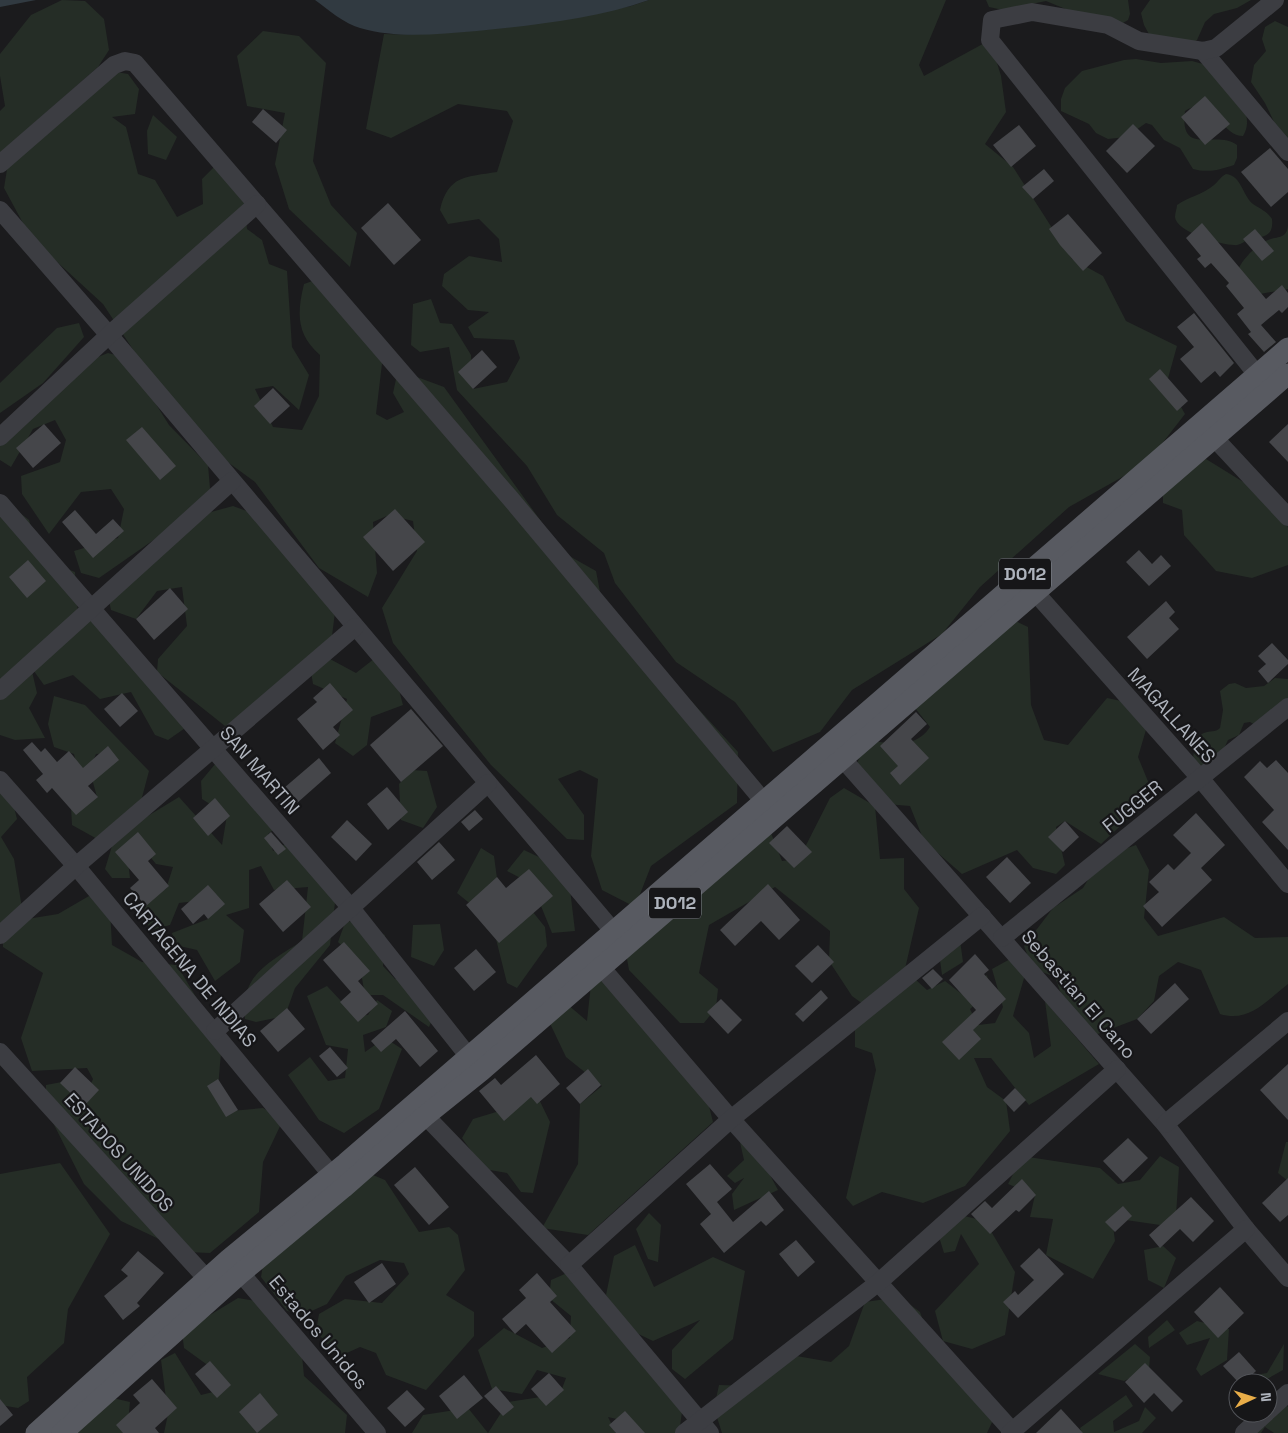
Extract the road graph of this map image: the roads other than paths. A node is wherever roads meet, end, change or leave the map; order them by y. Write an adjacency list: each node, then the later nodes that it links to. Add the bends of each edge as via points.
1 (1275, 0): 2 (street, via 1216,48)
2 (1203, 51): 3 (street); 10 (street, via 1139,41 1108,25 1032,12 992,20 990,40)
3 (1288, 152)
4 (0, 164): 5 (street, via 114,65 125,61 136,63)
5 (257, 204): 7 (street); 26 (street, via 510,498)
6 (0, 210): 7 (street)
7 (109, 335): 12 (street); 13 (street)
8 (1288, 348): 10 (main road, D012)
9 (1288, 374): 10 (main road, D012)
10 (1263, 382): 11 (main road, D012)
11 (1207, 430): 15 (street); 16 (main road, D012)
12 (0, 437)
13 (232, 481): 17 (street); 18 (street)
14 (0, 503): 17 (street, SAN MARTIN)
15 (1288, 517)
16 (1028, 584): 22 (main road, D012); 23 (street, MAGALLANES)
17 (92, 608): 19 (street); 21 (street, SAN MARTIN)
18 (356, 627): 21 (street); 25 (street)
19 (0, 691)
20 (1288, 707): 23 (street, FUGGER)
21 (214, 749): 27 (street); 29 (street, SAN MARTIN)
22 (836, 751): 26 (main road, D012); 30 (street, Sebastian El Cano); 34 (main road, D012)
23 (1200, 778): 28 (street, MAGALLANES); 33 (street, FUGGER)
24 (0, 780): 27 (street, CARTAGENA DE INDIAS)
25 (488, 783): 29 (street); 31 (street)
26 (765, 803): 31 (main road, D012)
27 (76, 866): 32 (street); 36 (street, CARTAGENA DE INDIAS)
28 (1288, 884)
29 (351, 908): 36 (street); 38 (street, SAN MARTIN)
30 (982, 916): 33 (street, Sebastian El Cano); 41 (street)
31 (614, 932): 38 (main road, D012)
32 (0, 935)
33 (1002, 938): 39 (street, Sebastian El Cano)
34 (601, 967): 38 (main road, D012); 41 (street)
35 (1288, 1021): 42 (street)
36 (215, 1031): 43 (street, CARTAGENA DE INDIAS)
37 (0, 1052): 48 (street, ESTADOS UNIDOS)
38 (474, 1064): 40 (main road, D012)
39 (1117, 1069): 42 (street, Sebastian El Cano); 49 (street)
40 (419, 1110): 43 (main road, D012); 45 (street)
41 (731, 1119): 45 (street); 49 (street)
42 (1165, 1124): 44 (street, Sebastian El Cano)
43 (337, 1182): 46 (main road, D012)
44 (1246, 1230): 47 (street, Sebastian El Cano); 54 (street)
45 (568, 1265): 52 (street)
46 (235, 1266): 48 (main road, D012); 56 (main road, D012); 57 (street, Estados Unidos)
47 (1288, 1278)
48 (207, 1279): 55 (main road, D012)
49 (879, 1282): 52 (street); 54 (street)
50 (1288, 1392): 51 (street)
51 (1278, 1402)
52 (698, 1420): 58 (street); 59 (street)
53 (1255, 1423): 60 (street)
54 (1012, 1432)
55 (36, 1433)
56 (62, 1433)
57 (377, 1433)
58 (684, 1433)
59 (710, 1433)
60 (1244, 1433)

